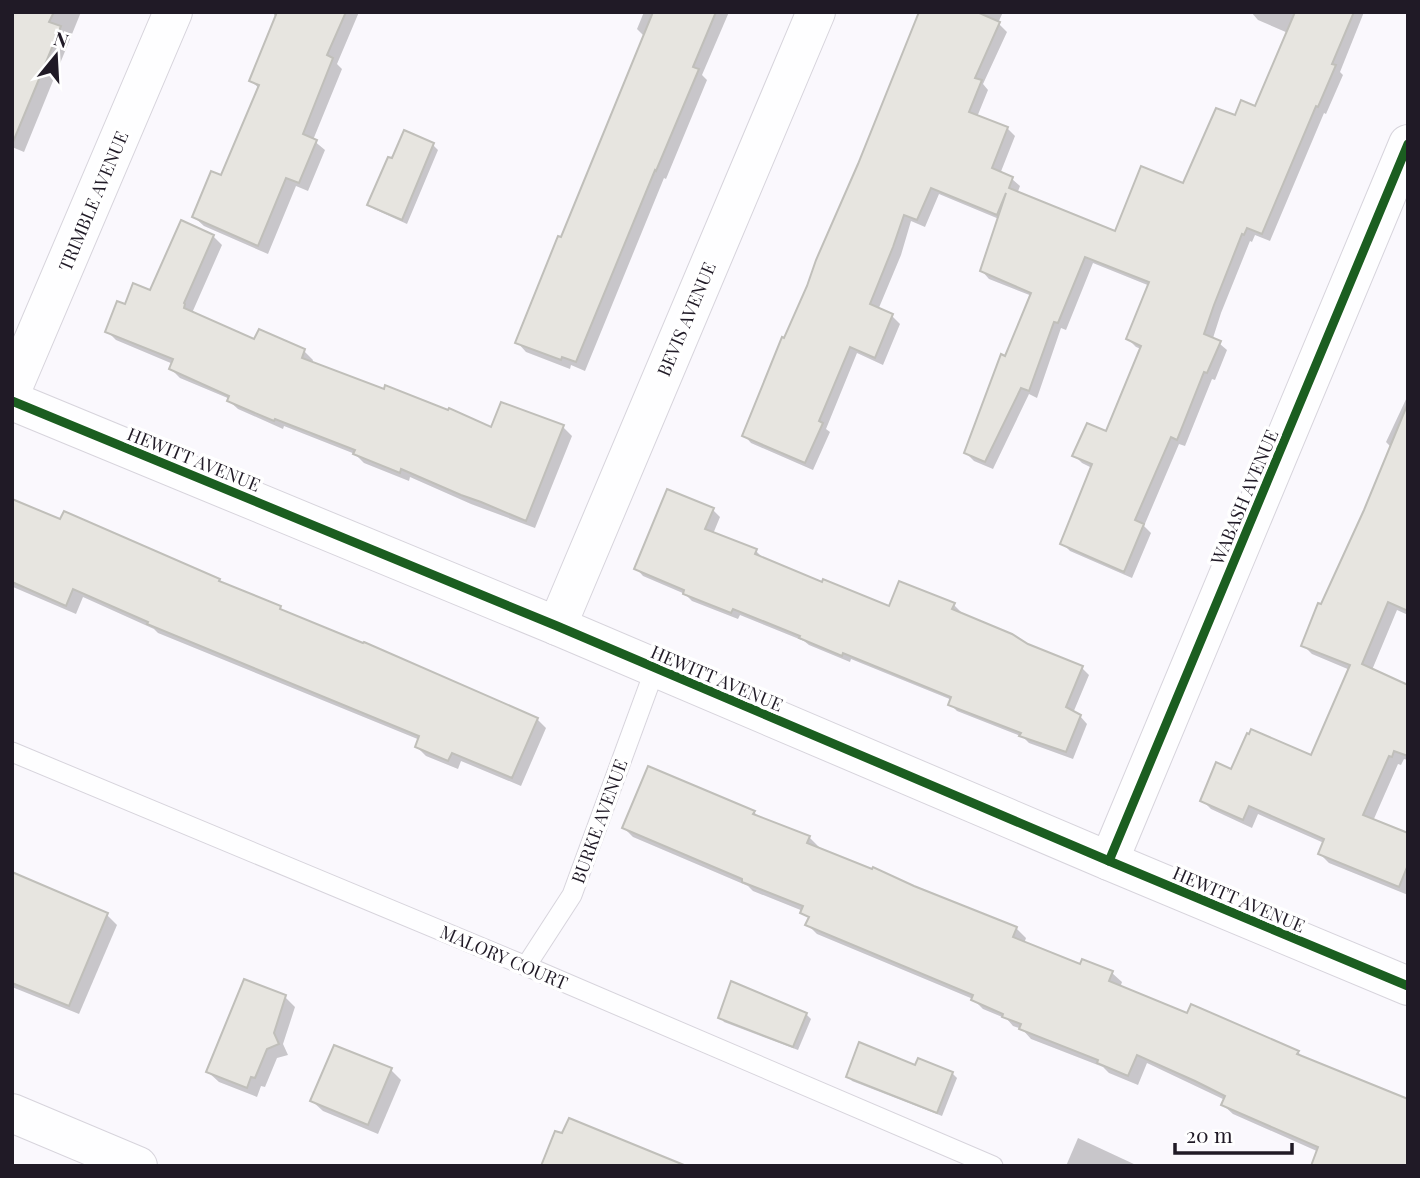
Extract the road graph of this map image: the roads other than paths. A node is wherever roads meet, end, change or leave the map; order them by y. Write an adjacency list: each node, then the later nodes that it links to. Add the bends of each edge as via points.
1 (173, 12): 4 (street, TRIMBLE AVENUE)
2 (816, 12): 6 (street, BEVIS AVENUE)
3 (1408, 144): 9 (street, WABASH AVENUE)
4 (12, 390)
5 (12, 401): 6 (street, HEWITT AVENUE)
6 (557, 626): 7 (street, HEWITT AVENUE)
7 (655, 668): 9 (street, HEWITT AVENUE); 10 (lane, BURKE AVENUE, via 572,895)
8 (12, 752): 10 (lane, MALORY COURT)
9 (1109, 861): 11 (street, HEWITT AVENUE)
10 (526, 966): 14 (lane, MALORY COURT)
11 (1408, 986)
12 (12, 1113): 13 (street)
13 (138, 1166)
14 (993, 1166)

